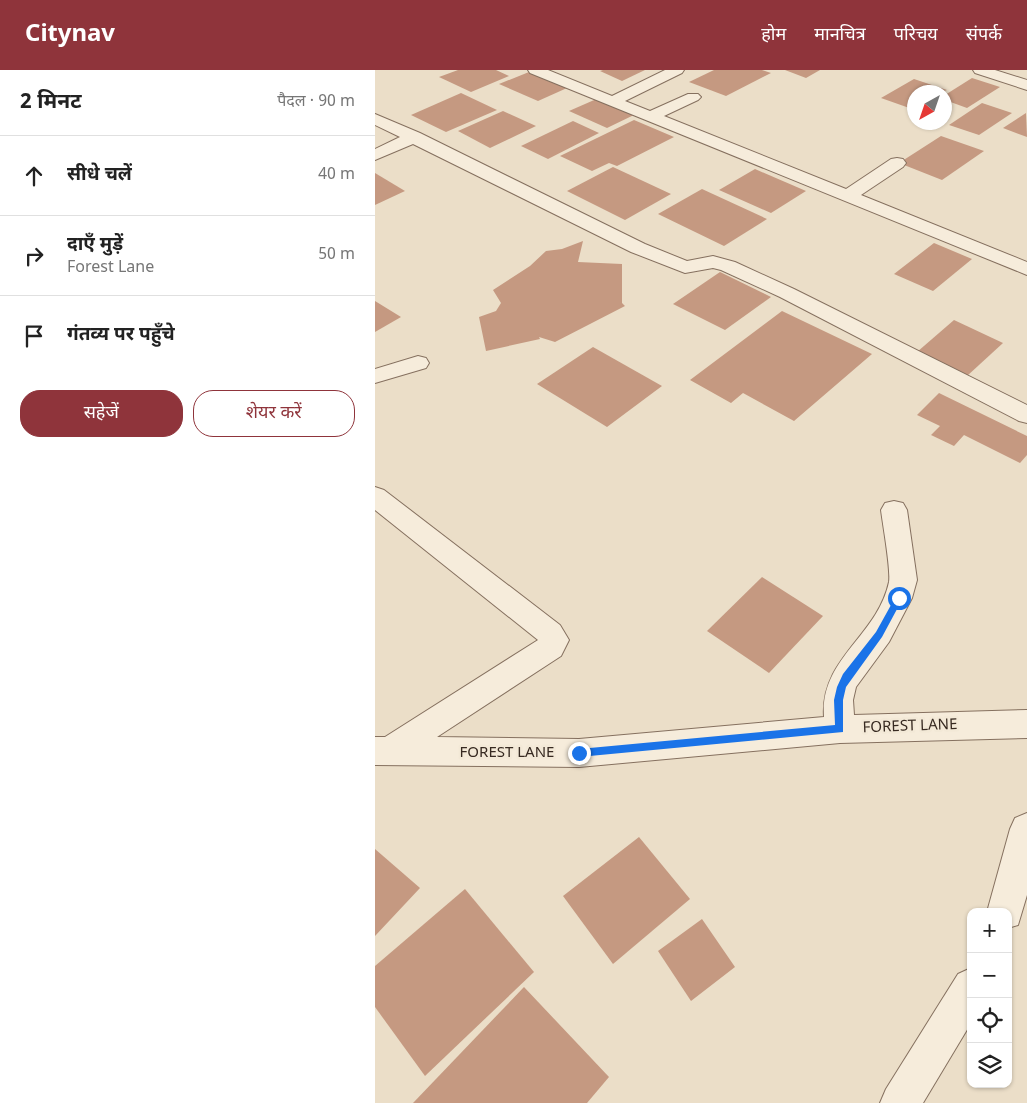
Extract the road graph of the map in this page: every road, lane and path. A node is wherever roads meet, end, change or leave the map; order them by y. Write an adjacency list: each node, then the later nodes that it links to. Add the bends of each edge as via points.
1 (535, 70): 6 (street)
2 (677, 70): 6 (street)
3 (980, 70): 4 (street)
4 (1027, 85)
5 (693, 97): 7 (street)
6 (613, 100): 7 (street)
7 (652, 116): 12 (street)
8 (375, 118): 9 (street)
9 (414, 137): 10 (street); 16 (street, via 592,227 655,255 685,266 713,262 728,266)
10 (375, 155)
11 (897, 163): 12 (street)
12 (848, 196): 13 (street)
13 (1027, 268)
14 (418, 363): 15 (street)
15 (375, 376)
16 (1027, 415)
17 (375, 496): 21 (street, via 555,640 551,647)
18 (894, 510): 20 (street, via 903,580 899,598 879,634 841,687 838,700)
19 (1027, 724): 20 (street, FOREST LANE)
20 (840, 729): 21 (street, FOREST LANE, via 579,753)
21 (383, 751)
22 (1027, 829): 23 (street)
23 (1006, 908)
24 (967, 994): 25 (street)
25 (900, 1103)

